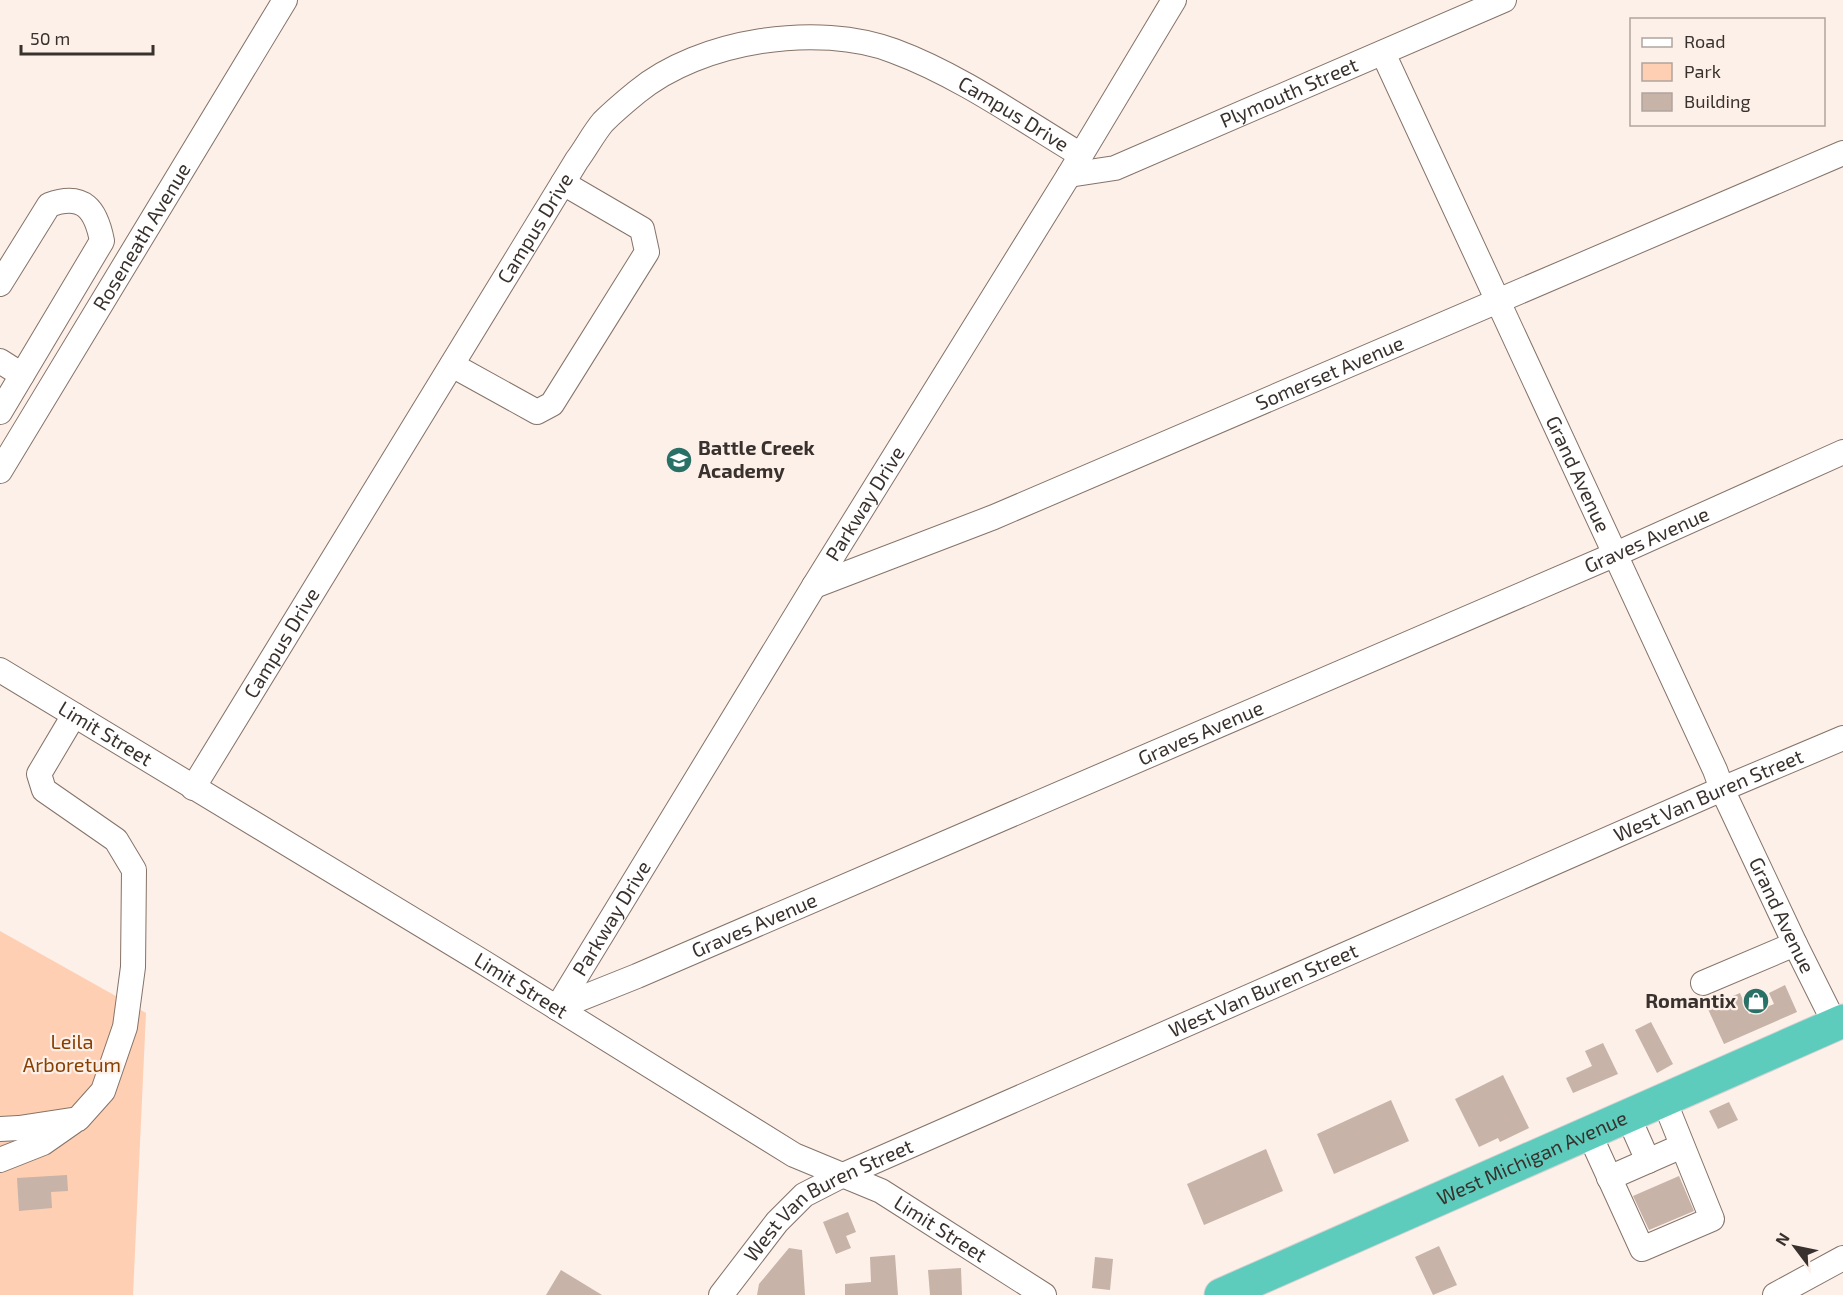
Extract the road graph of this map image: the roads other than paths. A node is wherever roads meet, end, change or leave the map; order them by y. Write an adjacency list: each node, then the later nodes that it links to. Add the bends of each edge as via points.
1 (285, 0): 15 (street, Roseneath Avenue)
2 (1174, 0): 6 (street, Parkway Drive)
3 (1504, 0): 4 (street, Plymouth Street)
4 (1383, 52): 6 (street, Plymouth Street, via 1115,168); 9 (street, Grand Avenue)
5 (1843, 153): 9 (street, Somerset Avenue)
6 (1075, 165): 7 (street, Campus Drive, via 985,97 935,69 892,50 846,39 803,37 717,51 677,67 638,90 603,123); 17 (street, Parkway Drive)
7 (563, 183): 11 (street, Campus Drive); 11 (street, via 642,229 647,252 552,404 537,412)
8 (0, 284): 12 (street, via 49,205 63,200 91,210 98,220 102,241)
9 (1500, 301): 16 (street, Grand Avenue); 17 (street, Somerset Avenue, via 994,517)
10 (0, 361): 12 (street)
11 (452, 365): 21 (street, Campus Drive)
12 (22, 375): 13 (street)
13 (0, 412)
14 (1843, 452): 16 (street, Graves Avenue)
15 (0, 471)
16 (1616, 554): 22 (street, Grand Avenue); 25 (street, Graves Avenue)
17 (814, 586): 25 (street, Parkway Drive)
18 (0, 670): 19 (street, Limit Street)
19 (74, 715): 21 (street, Limit Street); 29 (street, via 39,774 44,790 116,840 134,870 133,967 125,1027 102,1091)
20 (1843, 738): 22 (street, West Van Buren Street)
21 (193, 788): 25 (street, Limit Street)
22 (1722, 789): 23 (street, Grand Avenue); 35 (street, West Van Buren Street)
23 (1795, 944): 24 (street); 26 (street, Grand Avenue)
24 (1703, 983)
25 (557, 1008): 35 (street, Limit Street, via 794,1155)
26 (1839, 1023): 27 (highway, West Michigan Avenue)
27 (1664, 1101): 28 (highway, West Michigan Avenue); 32 (street)
28 (1628, 1116): 31 (highway, West Michigan Avenue); 34 (street)
29 (78, 1119): 30 (street); 33 (street, via 43,1143)
30 (0, 1129)
31 (1589, 1133): 36 (street); 40 (highway, West Michigan Avenue)
32 (1682, 1146): 34 (street); 36 (street, via 1712,1219 1642,1249)
33 (0, 1160)
34 (1648, 1161): 36 (street)
35 (841, 1176): 38 (street, West Van Buren Street, via 804,1195 777,1222); 39 (street, Limit Street, via 881,1191)
36 (1609, 1178)
37 (1843, 1258): 41 (street)
38 (721, 1295)
39 (1044, 1295)
40 (1221, 1295)
41 (1774, 1295)

